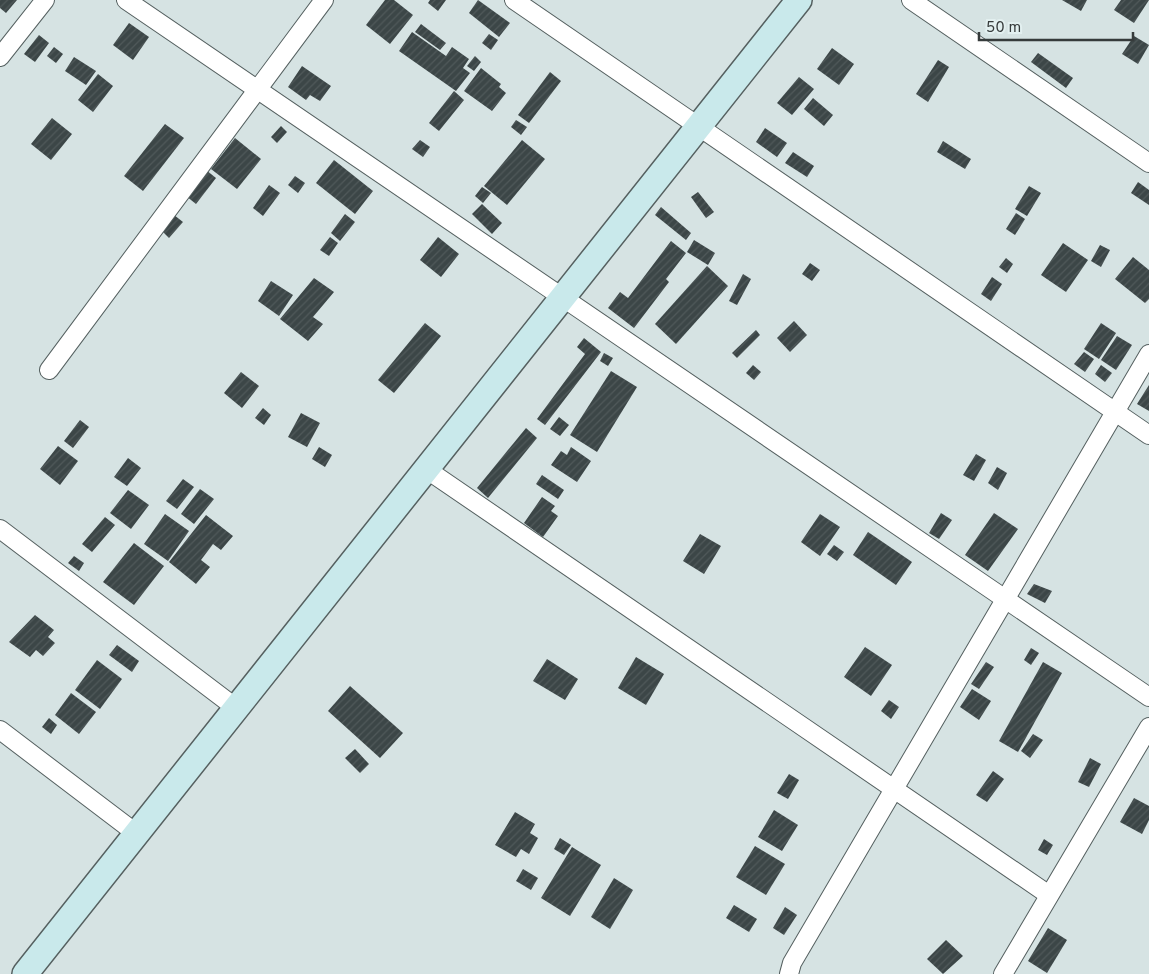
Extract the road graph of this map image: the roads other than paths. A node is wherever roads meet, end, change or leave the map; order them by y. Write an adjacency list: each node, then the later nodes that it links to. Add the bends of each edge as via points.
1 (45, 0): 7 (street)
2 (126, 0): 8 (street)
3 (324, 0): 8 (street)
4 (514, 0): 9 (street)
5 (799, 0): 9 (main road)
6 (910, 0): 10 (street)
7 (0, 57)
8 (258, 90): 11 (street); 13 (street)
9 (699, 126): 11 (main road); 14 (street)
10 (1149, 163)
11 (562, 297): 16 (main road); 18 (street)
12 (1149, 354): 14 (street)
13 (49, 370)
14 (1115, 412): 15 (street); 18 (street)
15 (1149, 435)
16 (426, 469): 20 (main road); 23 (street)
17 (0, 529): 20 (street)
18 (1006, 599): 19 (street); 23 (street)
19 (1149, 697)
20 (236, 708): 24 (main road)
21 (1149, 727): 25 (street)
22 (0, 730): 24 (street)
23 (894, 790): 25 (street); 27 (street, via 792,963)
24 (137, 834): 26 (main road)
25 (1049, 895): 28 (street)
26 (26, 974)
27 (789, 974)
28 (1003, 974)

